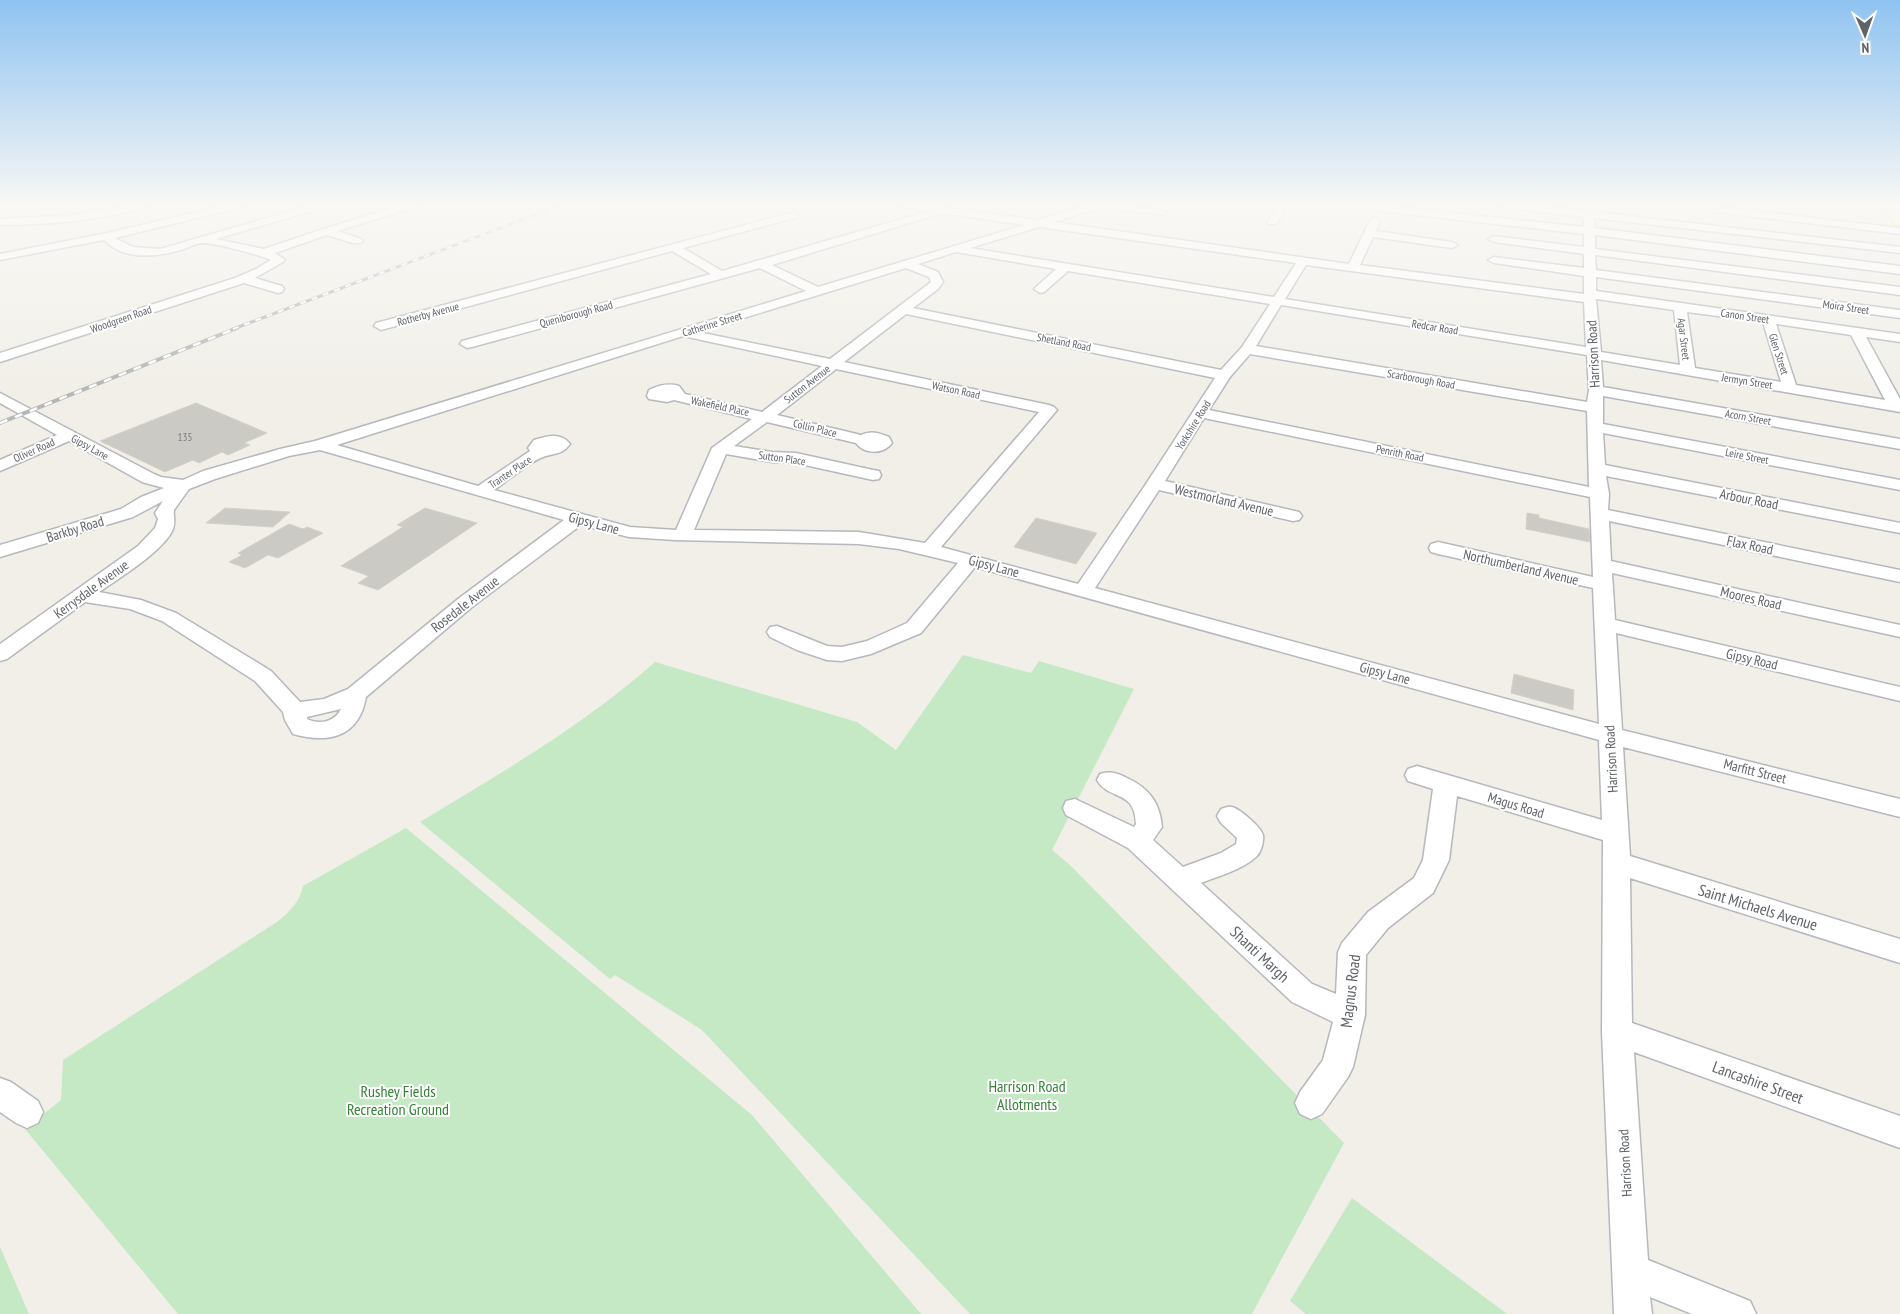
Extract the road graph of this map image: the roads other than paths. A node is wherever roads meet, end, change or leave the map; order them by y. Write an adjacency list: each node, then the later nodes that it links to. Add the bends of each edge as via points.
1 (272, 265): 21 (street, Woodgreen Road)
2 (609, 265): 31 (street, Rotherby Avenue)
3 (705, 265): 20 (street)
4 (756, 265): 20 (street, Queniborough Road)
5 (764, 265): 24 (street)
6 (903, 265): 24 (street, Catherine Street)
7 (910, 265): 28 (street, Sutton Avenue, via 934,275 937,282)
8 (1055, 265): 17 (street, Redcar Road)
9 (1300, 265): 26 (street, Yorkshire Road)
10 (1334, 265): 18 (street, Canon Street)
11 (1393, 265): 18 (street, Canon Street)
12 (1591, 265): 37 (street, Harrison Road)
13 (1611, 265): 27 (street, Canon Street)
14 (1657, 265): 29 (street, Moira Street)
15 (1696, 265): 25 (street)
16 (1819, 265): 19 (street)
17 (1065, 267): 23 (street); 26 (street, Redcar Road)
18 (1353, 268)
19 (1900, 270)
20 (722, 275): 35 (street, Queniborough Road)
21 (241, 278): 22 (street); 38 (street, Woodgreen Road)
22 (278, 289)
23 (1040, 290)
24 (817, 291): 33 (street, Catherine Street)
25 (1900, 291)
26 (1277, 302): 36 (street, Yorkshire Road); 37 (street, Redcar Road)
27 (1680, 308): 30 (street, Canon Street); 40 (street, Agar Street)
28 (904, 310): 39 (street, Sutton Avenue); 41 (street, Shetland Road)
29 (1900, 314)
30 (1768, 319): 32 (street, Canon Street); 42 (street, Glen Street)
31 (381, 326)
32 (1856, 331): 34 (street, Canon Street); 45 (street, via 1887,374)
33 (682, 333): 39 (street, Watson Road); 49 (street, Catherine Street)
34 (1900, 338)
35 (467, 344)
36 (1247, 349): 41 (street, Yorkshire Road); 46 (street, Scarborough Road)
37 (1594, 354): 40 (street, Jermyn Street); 46 (street, Harrison Road)
38 (0, 358)
39 (833, 364): 48 (street, Sutton Avenue); 76 (street, Watson Road, via 1049,410)
40 (1688, 371): 42 (street, Jermyn Street)
41 (1224, 374): 47 (street, Yorkshire Road)
42 (1790, 388): 45 (street, Jermyn Street)
43 (674, 396): 48 (street, Wakefield Place)
44 (0, 397): 50 (street, Gipsy Lane)
45 (1898, 406)
46 (1595, 408): 52 (street, Acorn Street); 60 (street, Harrison Road); 66 (street, Leire Street)
47 (1200, 413): 64 (street, Yorkshire Road); 69 (street, Penrith Road)
48 (766, 416): 51 (street, Collin Place); 54 (street, Sutton Avenue)
49 (363, 431): 53 (street, Catherine Street); 56 (street, via 351,440 347,447)
50 (69, 435): 59 (street, Oliver Road); 63 (street, Gipsy Lane)
51 (864, 440)
52 (1900, 444)
53 (321, 445): 56 (street, Gipsy Lane); 57 (street); 65 (street, Gipsy Lane, via 286,452)
54 (720, 448): 61 (street, Sutton Place, via 796,458); 75 (street)
55 (540, 451): 67 (street, Tranter Place)
56 (350, 453): 58 (street, Gipsy Lane)
57 (295, 456): 58 (street, Gipsy Lane, via 316,454); 62 (street, Gipsy Lane)
58 (369, 460): 67 (street, Gipsy Lane)
59 (0, 466)
60 (1598, 470): 69 (street, Harrison Road); 74 (street, Arbour Road)
61 (873, 475)
62 (219, 480): 65 (street, Gipsy Lane); 70 (street)
63 (158, 482): 65 (street, Gipsy Lane); 68 (street)
64 (1155, 484): 72 (street, Westmorland Avenue); 82 (street, Yorkshire Road)
65 (184, 485): 68 (street, Barkby Road); 70 (street)
66 (1900, 485)
67 (480, 492): 73 (street, Gipsy Lane)
68 (147, 502): 71 (street, Barkby Road)
69 (1600, 504): 80 (street, Harrison Road); 81 (street, Flax Road)
70 (169, 506): 71 (street); 83 (street, Kerrysdale Avenue, via 164,530 155,542)
71 (127, 513): 78 (street, Barkby Road)
72 (1293, 516)
73 (577, 519): 75 (street, Gipsy Lane, via 629,532); 83 (street, Rosedale Avenue, via 465,603 356,694 353,711 346,722 321,731 301,728 294,710 263,676 169,617 134,604)
74 (1900, 528)
75 (683, 535): 76 (street, Gipsy Lane, via 859,538)
76 (929, 548): 79 (street, Gipsy Lane)
77 (1438, 548): 80 (street, Northumberland Avenue)
78 (0, 551)
79 (971, 560): 82 (street, Gipsy Lane); 86 (street, via 914,628 901,636 854,652 834,654)
80 (1603, 575): 84 (street, Harrison Road); 85 (street, Moores Road)
81 (1900, 576)
82 (1083, 591): 89 (street, Gipsy Lane)
83 (83, 596): 87 (street, Kerrysdale Avenue)
84 (1605, 624): 88 (street, Gipsy Road); 89 (street, Harrison Road)
85 (1900, 631)
86 (777, 632)
87 (0, 654)
88 (1900, 694)
89 (1609, 735): 94 (street, Marfitt Street); 96 (street, Harrison Road)
90 (1417, 775): 92 (street, Magus Road)
91 (1109, 780): 97 (street, via 1136,792 1147,809 1149,827)
92 (1446, 784): 96 (street, Magus Road); 101 (street, Magnus Road, via 1436,860 1424,885 1378,920 1352,952)
93 (1075, 808): 97 (street, Shanti Margh)
94 (1900, 808)
95 (1230, 816): 99 (street, via 1250,835 1248,849 1230,860)
96 (1615, 834): 98 (street, Harrison Road)
97 (1137, 841): 99 (street, Shanti Margh)
98 (1617, 863): 100 (street, Saint Michaels Avenue); 102 (street, Harrison Road)
99 (1180, 880): 101 (street, Shanti Margh, via 1302,993)
100 (1900, 951)
101 (1350, 1014): 104 (street, Magnus Road, via 1337,1067)
102 (1617, 1032): 106 (street, Lancashire Street); 107 (street, Harrison Road)
103 (0, 1093): 105 (street)
104 (1311, 1103)
105 (26, 1112)
106 (1900, 1132)
107 (1631, 1271): 108 (street, Harrison Road); 109 (street)
108 (1633, 1314)
109 (1737, 1314)

